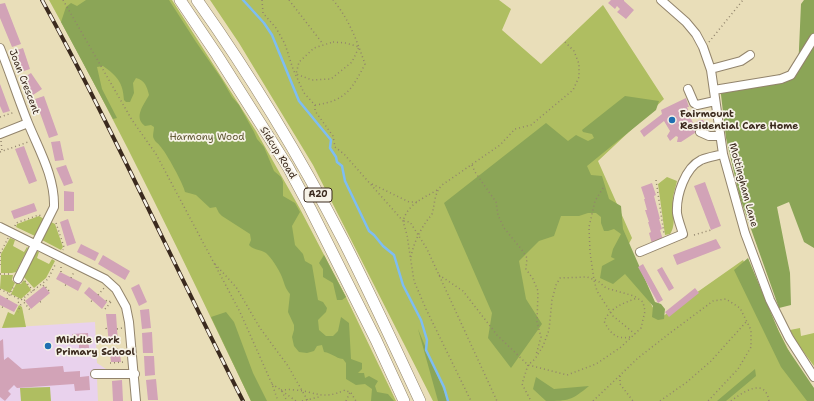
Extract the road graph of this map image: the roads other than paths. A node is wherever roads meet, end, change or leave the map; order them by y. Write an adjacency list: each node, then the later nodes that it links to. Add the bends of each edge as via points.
1 (180, 0): 24 (highway, Sidcup Road / A20, via 288,167 376,340)
2 (197, 0): 25 (highway, Sidcup Road / A20, via 235,54 301,162 343,240)
3 (661, 0): 7 (street, Mottingham Lane, via 696,34)
4 (814, 38): 9 (street, via 791,75 781,79)
5 (0, 48): 11 (street, Joan Crescent)
6 (750, 55): 7 (street, via 741,61)
7 (711, 69): 9 (street, Mottingham Lane)
8 (688, 88): 10 (street, via 695,104)
9 (714, 90): 10 (street, Mottingham Lane)
10 (715, 101): 14 (street, Mottingham Lane)
11 (28, 123): 13 (street, Joan Crescent); 17 (street, Joan Crescent, via 44,160 54,197 54,207)
12 (700, 132): 14 (street)
13 (0, 134)
14 (720, 136): 15 (street, Mottingham Lane)
15 (723, 154): 18 (street, via 700,161 685,178 680,190 677,212 683,234); 22 (street, Mottingham Lane, via 745,233 770,300 789,338)
16 (0, 227): 17 (street)
17 (36, 244): 19 (street, Joan Crescent); 21 (street, via 105,279 116,288 126,307 130,322)
18 (640, 252)
19 (18, 279)
20 (95, 374): 21 (street)
21 (135, 374): 23 (street)
22 (814, 377)
23 (136, 401)
24 (404, 401)
25 (420, 401)

